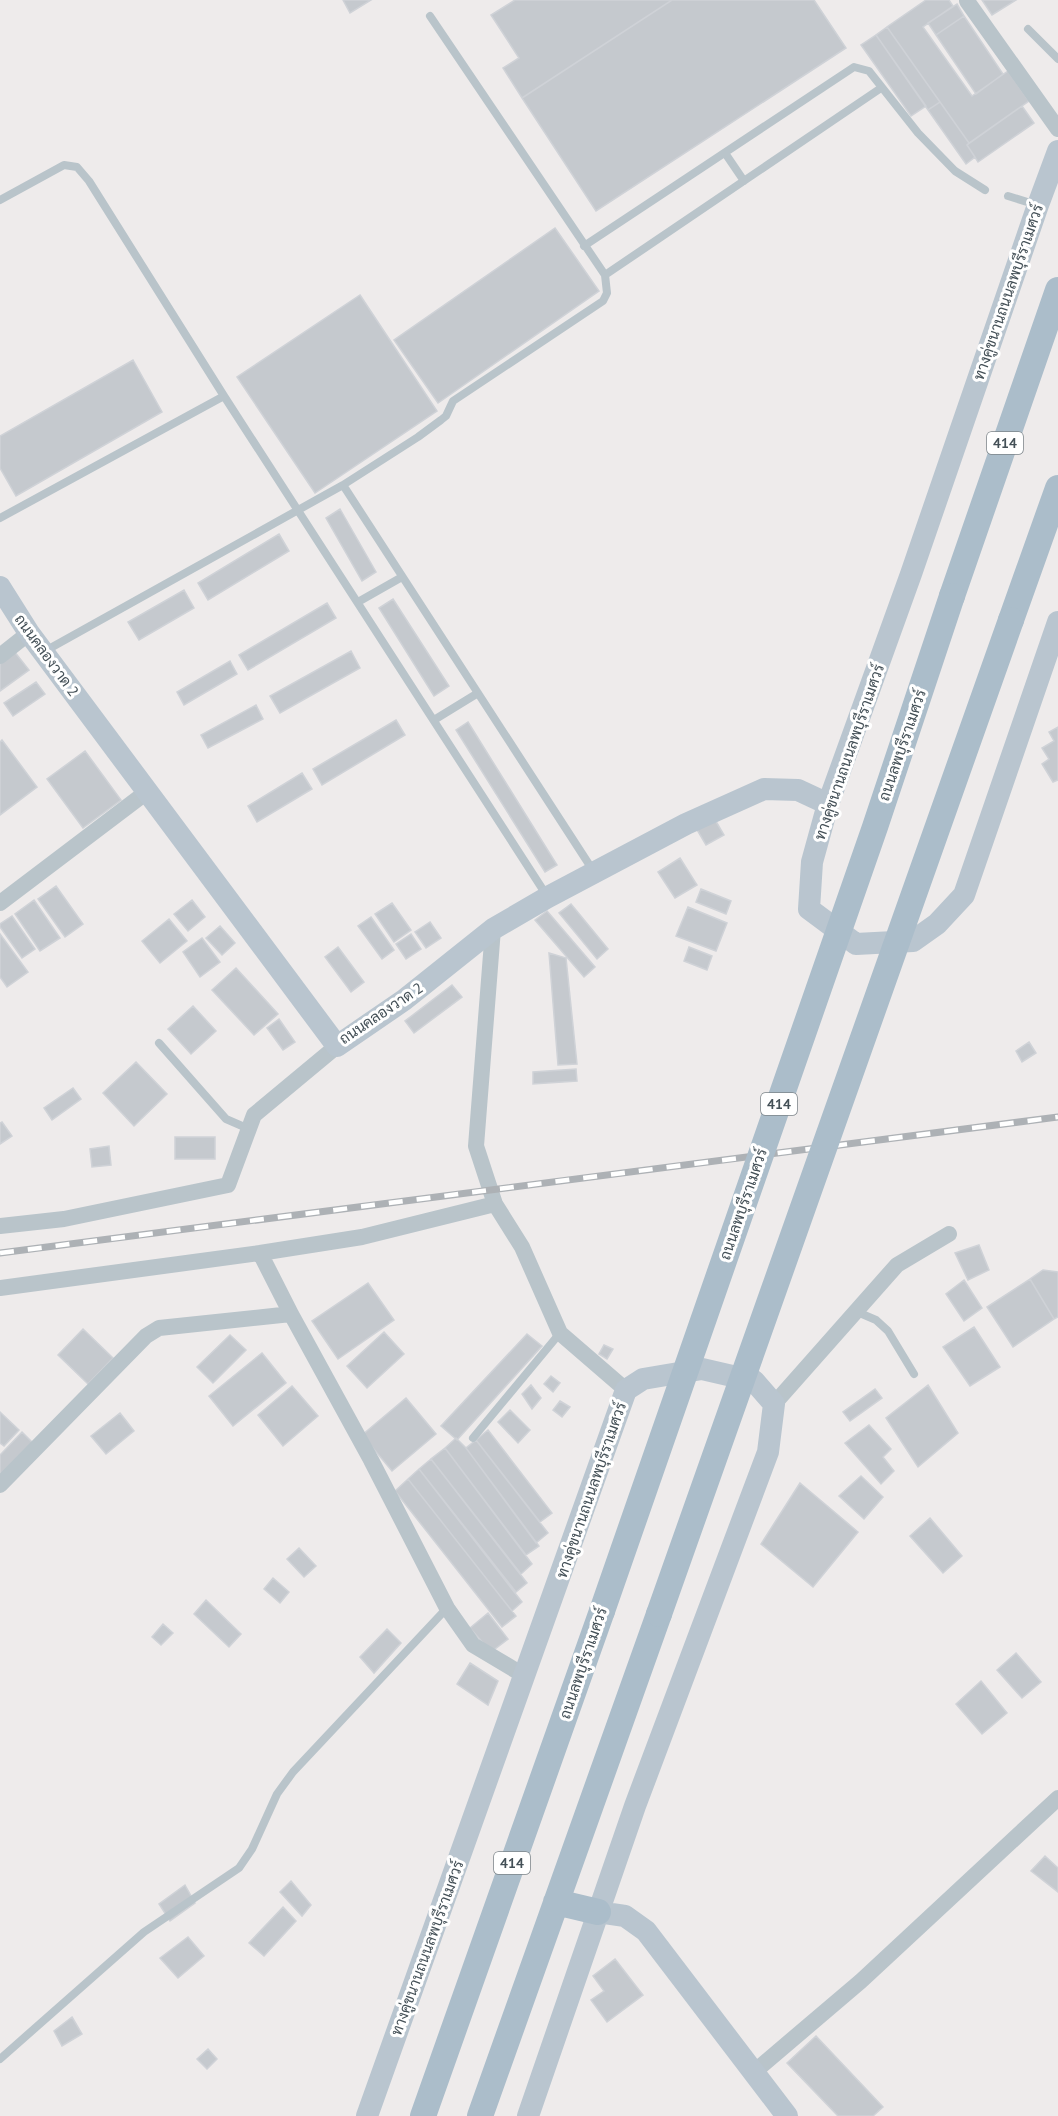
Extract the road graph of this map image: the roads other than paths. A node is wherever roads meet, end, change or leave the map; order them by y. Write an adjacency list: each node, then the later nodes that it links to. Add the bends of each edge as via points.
1 (967, 1): 6 (street)
2 (430, 16): 14 (lane)
3 (1028, 29): 4 (lane)
4 (1058, 59)
5 (881, 88): 8 (lane, via 869,71 854,67); 9 (lane); 10 (lane, via 955,171)
6 (1058, 129)
7 (1058, 151): 13 (main road, ทางคู่ขนานถนนลพบุรีราเมศวร์)
8 (725, 153): 9 (lane); 14 (lane)
9 (744, 181): 15 (lane)
10 (985, 190)
11 (1008, 196): 13 (lane)
12 (0, 200): 17 (lane, via 64,165 77,167 111,214)
13 (1038, 205): 32 (main road, ทางคู่ขนานถนนลพบุรีราเมศวร์)
14 (584, 246): 15 (lane)
15 (605, 275): 18 (lane, via 607,293 603,301 453,401 446,416 418,437)
16 (1058, 290): 61 (main road, ถนนลพบุรีราเมศวร์ / 414, bridge, via 875,827)
17 (224, 396): 20 (lane); 21 (lane)
18 (343, 484): 20 (lane); 22 (lane)
19 (1058, 488): 56 (main road, bridge)
20 (298, 508): 24 (lane); 27 (lane)
21 (0, 518)
22 (402, 577): 24 (lane); 29 (lane)
23 (0, 587): 26 (main road, ถนนคลองวาด 2)
24 (358, 602): 30 (lane)
25 (1058, 624): 32 (main road, ทางคู่ขนานถนนลพบุรีราเมศวร์, via 964,895 937,924 913,941 855,944 809,909 812,862)
26 (29, 633): 27 (main road, ถนนคลองวาด 2); 28 (street)
27 (44, 652): 31 (main road, ถนนคลองวาด 2)
28 (0, 656)
29 (478, 693): 30 (lane); 33 (lane)
30 (434, 720): 34 (lane)
31 (148, 791): 35 (street); 38 (main road, ถนนคลองวาด 2)
32 (828, 804): 33 (main road, ถนนคลองวาด 2, via 798,790 764,789)
33 (594, 872): 34 (main road, ถนนคลองวาด 2)
34 (548, 897): 36 (main road, ถนนคลองวาด 2)
35 (0, 903)
36 (493, 929): 38 (main road, ถนนคลองวาด 2, via 404,1000); 40 (street, via 476,1146)
37 (159, 1043): 39 (lane, via 226,1119)
38 (337, 1046): 39 (street, via 254,1115)
39 (249, 1129): 41 (street, via 228,1185 64,1219)
40 (495, 1204): 43 (street, via 362,1237); 47 (street, via 522,1247)
41 (0, 1226)
42 (949, 1234): 45 (street, via 897,1265)
43 (260, 1253): 44 (street); 46 (street)
44 (0, 1288)
45 (855, 1311): 48 (lane, via 888,1330); 50 (street)
46 (291, 1314): 52 (street, via 159,1328 146,1336); 53 (street)
47 (560, 1334): 49 (street); 51 (lane)
48 (914, 1374)
49 (626, 1390): 50 (main road, ทางคู่ขนานถนนลพบุรีราเมศวร์, via 643,1379 702,1369 754,1381); 54 (main road, ทางคู่ขนานถนนลพบุรีราเมศวร์)
50 (774, 1404): 57 (main road, via 768,1452)
51 (473, 1438)
52 (0, 1485)
53 (447, 1608): 54 (street, via 473,1645); 58 (lane, via 293,1772 277,1794 239,1868 144,1932)
54 (525, 1676): 60 (main road, ทางคู่ขนานถนนลพบุรีราเมศวร์)
55 (1058, 1798): 59 (street, via 861,1981)
56 (556, 1902): 57 (main road); 62 (main road)
57 (598, 1912): 59 (main road, via 625,1916 646,1931); 63 (main road)
58 (0, 2059)
59 (754, 2072): 64 (main road)
60 (367, 2116)
61 (423, 2116)
62 (480, 2116)
63 (528, 2116)
64 (787, 2116)

